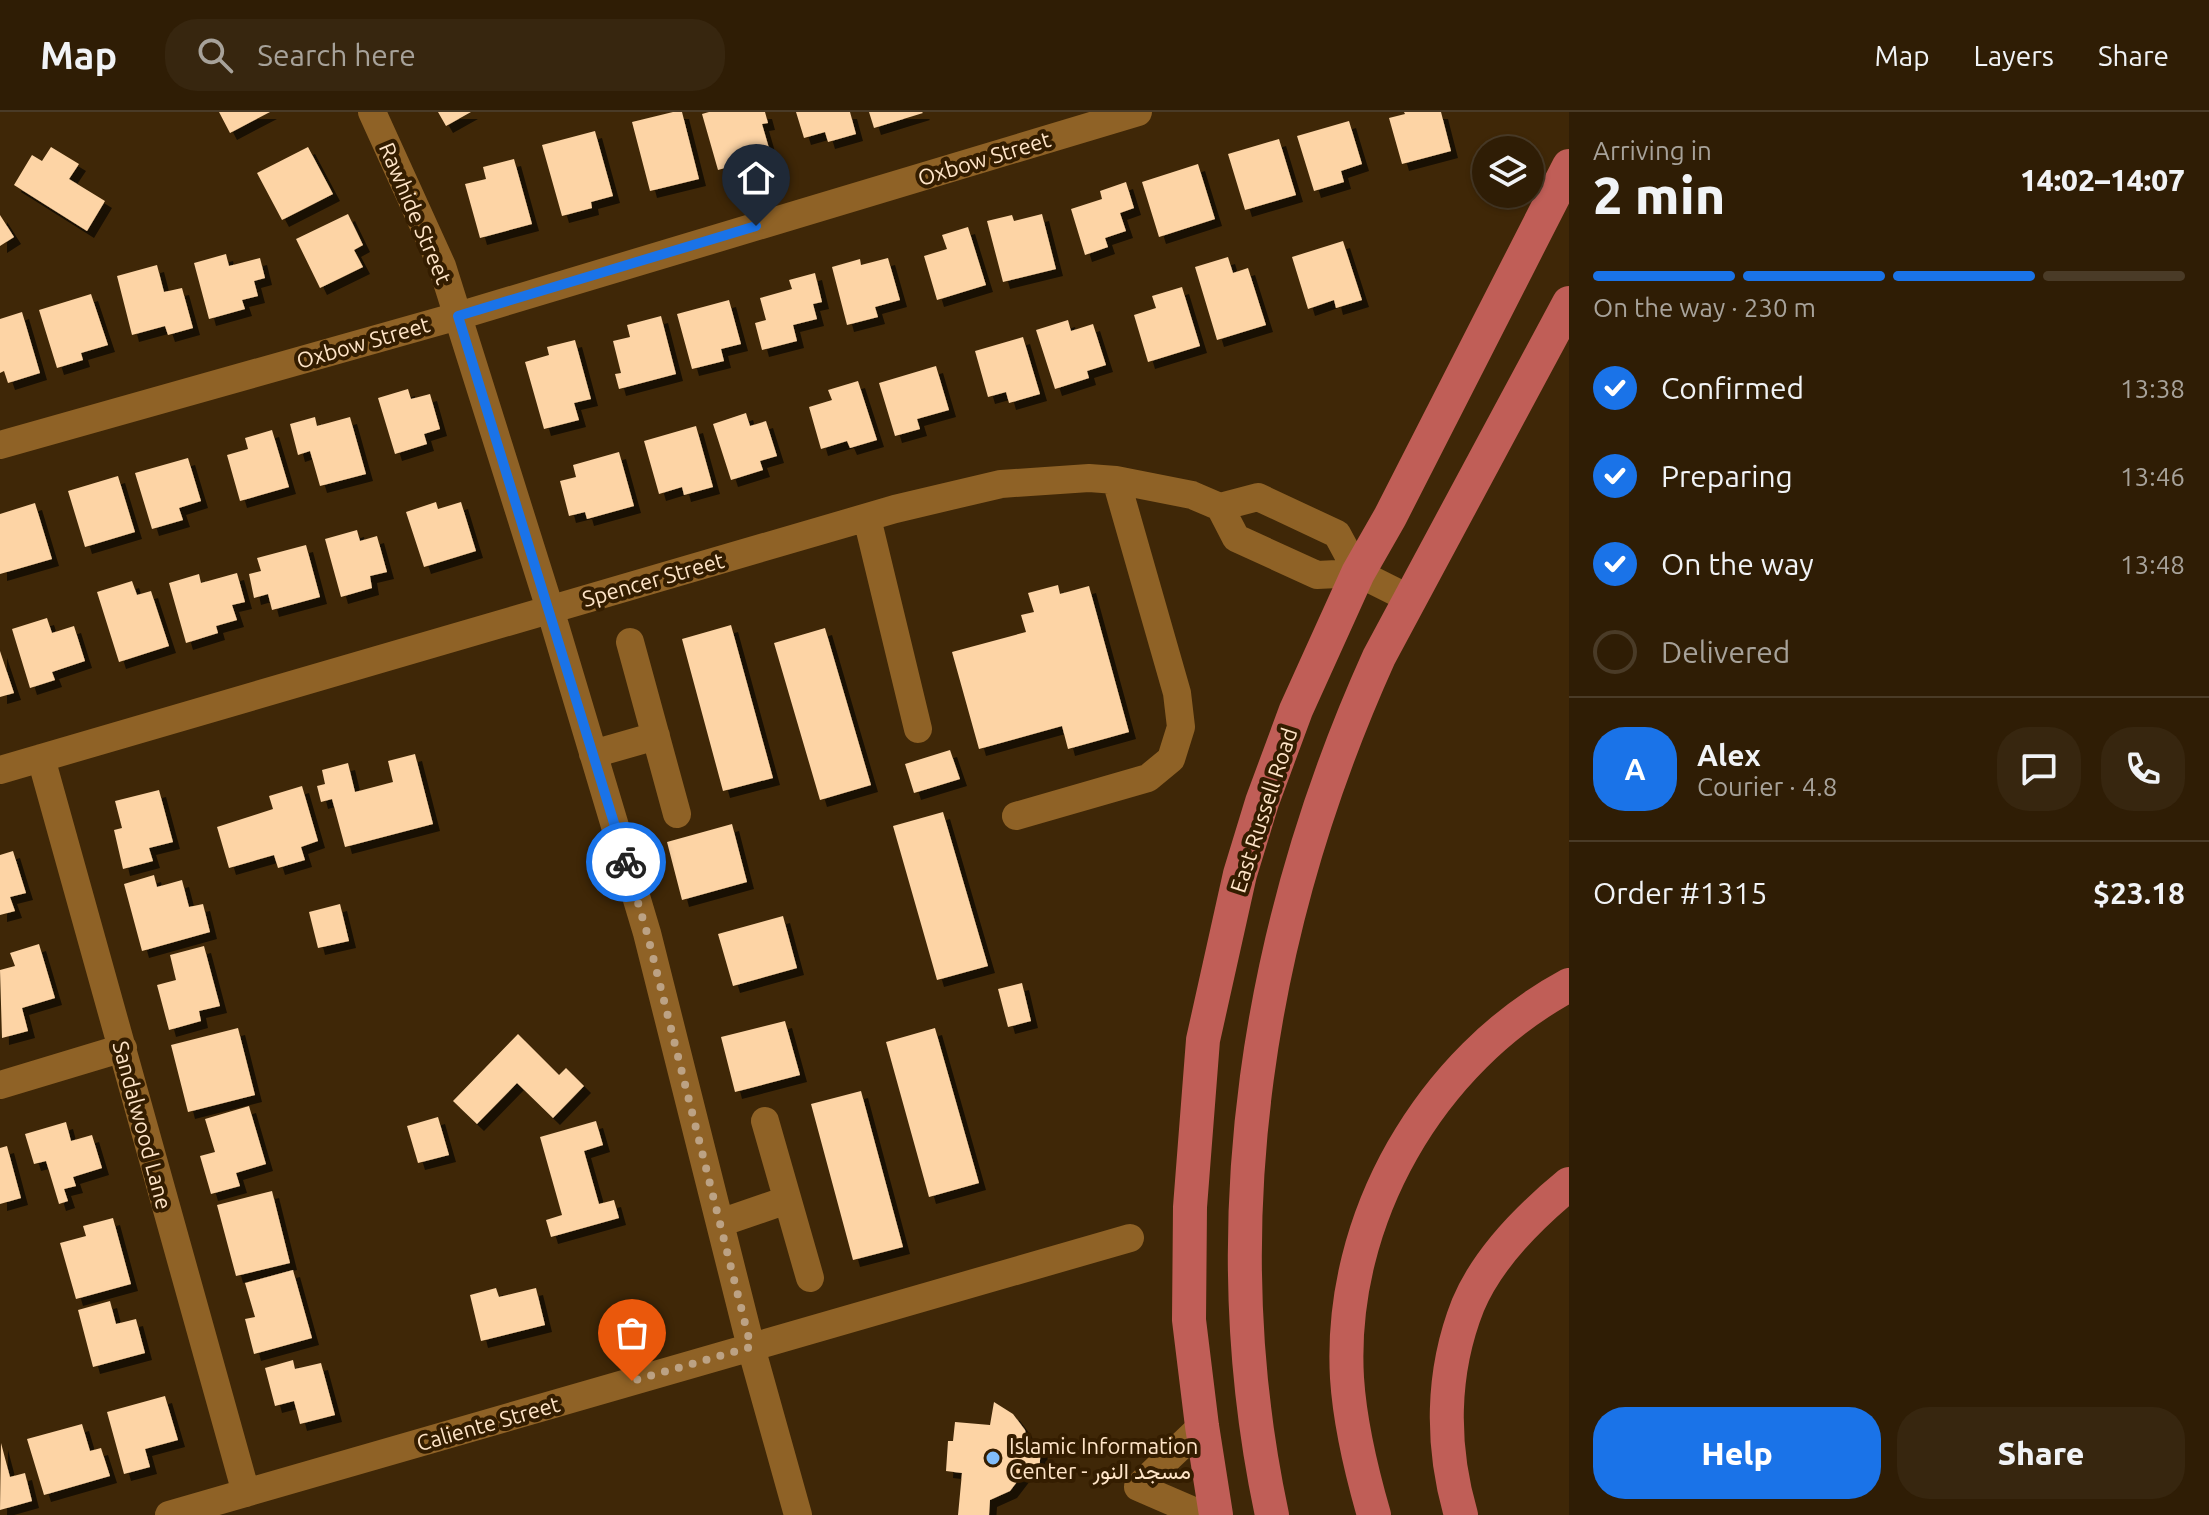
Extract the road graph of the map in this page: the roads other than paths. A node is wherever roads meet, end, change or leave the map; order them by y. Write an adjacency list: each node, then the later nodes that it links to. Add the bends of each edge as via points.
1 (372, 112): 5 (street, Rawhide Street, via 442,266)
2 (1138, 112): 5 (street, Oxbow Street)
3 (1569, 166): 10 (main road, East Russell Road)
4 (1569, 303): 11 (main road)
5 (458, 316): 6 (street, Oxbow Street); 12 (street, Rawhide Street)
6 (0, 445)
7 (1116, 480): 8 (street, Spencer Street, via 1192,495); 9 (street, Spencer Street, via 1001,484); 20 (street, via 1177,693 1181,727 1171,759 1148,778)
8 (1220, 507): 10 (street, via 1236,538 1317,575); 10 (street, via 1258,497 1337,534)
9 (867, 518): 12 (street, Spencer Street); 14 (street)
10 (1358, 573): 11 (street); 31 (main road, East Russell Road, via 1296,710 1262,802 1240,874 1203,1040 1190,1207 1189,1320)
11 (1410, 599): 37 (main road, via 1353,715 1313,822 1276,959 1257,1067 1244,1204 1245,1296 1251,1384)
12 (550, 609): 16 (street, Rawhide Street); 17 (street, Spencer Street)
13 (630, 642): 15 (street)
14 (918, 729)
15 (656, 736): 16 (street); 19 (street)
16 (593, 754): 27 (street, Rawhide Street, via 647,933)
17 (41, 758): 18 (street, Spencer Street); 22 (street, Sandalwood Lane)
18 (0, 770)
19 (677, 814)
20 (1016, 816)
21 (1569, 985): 38 (main road, via 1508,1025 1455,1075 1396,1161 1377,1202 1352,1290 1347,1376 1359,1463)
22 (123, 1048): 23 (street); 32 (street, Sandalwood Lane)
23 (0, 1085)
24 (765, 1121): 26 (street)
25 (1569, 1184): 39 (main road, via 1536,1211 1497,1257 1469,1304 1448,1386 1446,1431 1450,1477)
26 (787, 1200): 27 (street); 29 (street)
27 (720, 1223): 30 (street, Rawhide Street)
28 (1130, 1238): 30 (street, Caliente Street)
29 (810, 1278)
30 (751, 1347): 32 (street, Caliente Street); 34 (street, Rawhide Street)
31 (1202, 1426): 35 (street, via 1138,1487); 36 (main road, East Russell Road)
32 (246, 1493): 33 (street, Caliente Street)
33 (169, 1515)
34 (798, 1515)
35 (1203, 1515)
36 (1216, 1515)
37 (1272, 1515)
38 (1374, 1515)
39 (1461, 1515)

